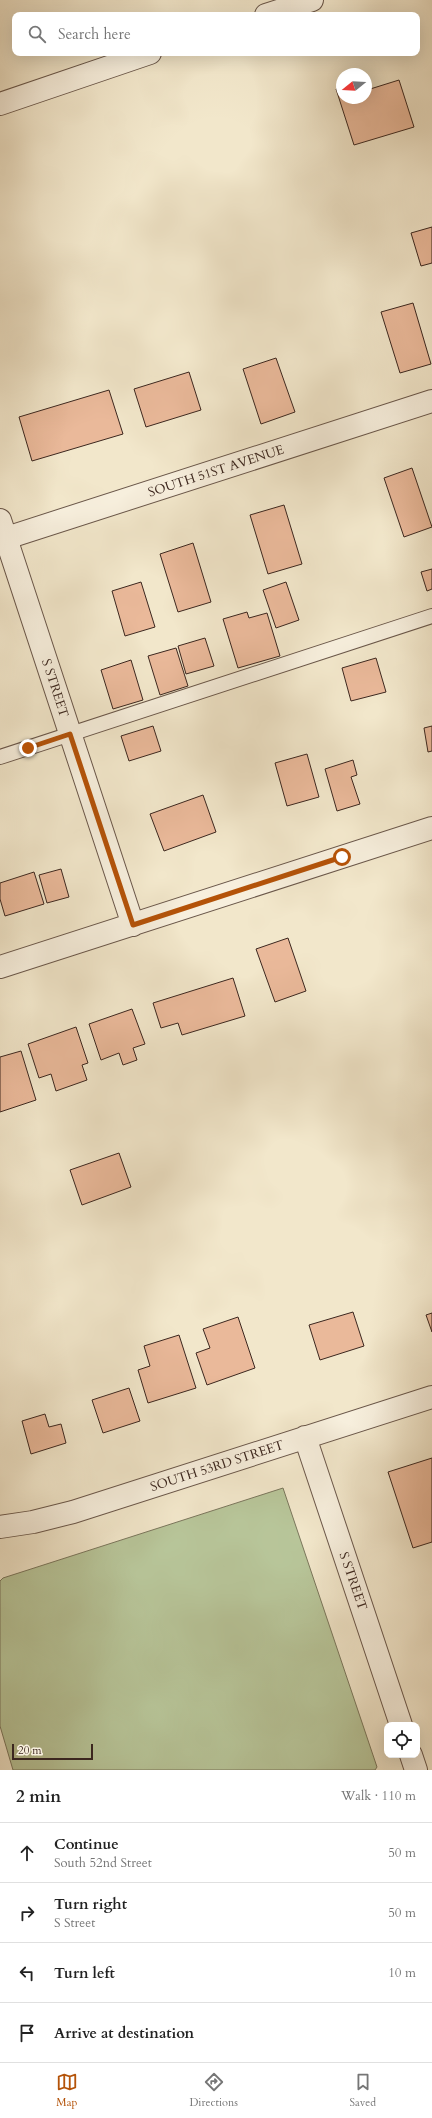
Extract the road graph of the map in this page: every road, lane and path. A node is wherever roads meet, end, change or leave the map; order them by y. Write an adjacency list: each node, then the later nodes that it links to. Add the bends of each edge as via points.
1 (312, 0): 2 (street)
2 (275, 12)
3 (141, 56): 4 (street)
4 (0, 104)
5 (432, 401): 6 (street, SOUTH 51ST AVENUE)
6 (2, 533): 8 (street, S STREET)
7 (432, 616): 8 (lane)
8 (70, 734): 9 (lane); 11 (street, S STREET)
9 (0, 757)
10 (432, 828): 11 (street)
11 (133, 925): 12 (street)
12 (0, 967)
13 (432, 1396): 14 (street, SOUTH 53RD STREET)
14 (304, 1438): 15 (street, SOUTH 53RD STREET, via 74,1512); 16 (street, S STREET)
15 (0, 1527)
16 (400, 1722)
17 (412, 1758): 18 (street)
18 (416, 1770)

